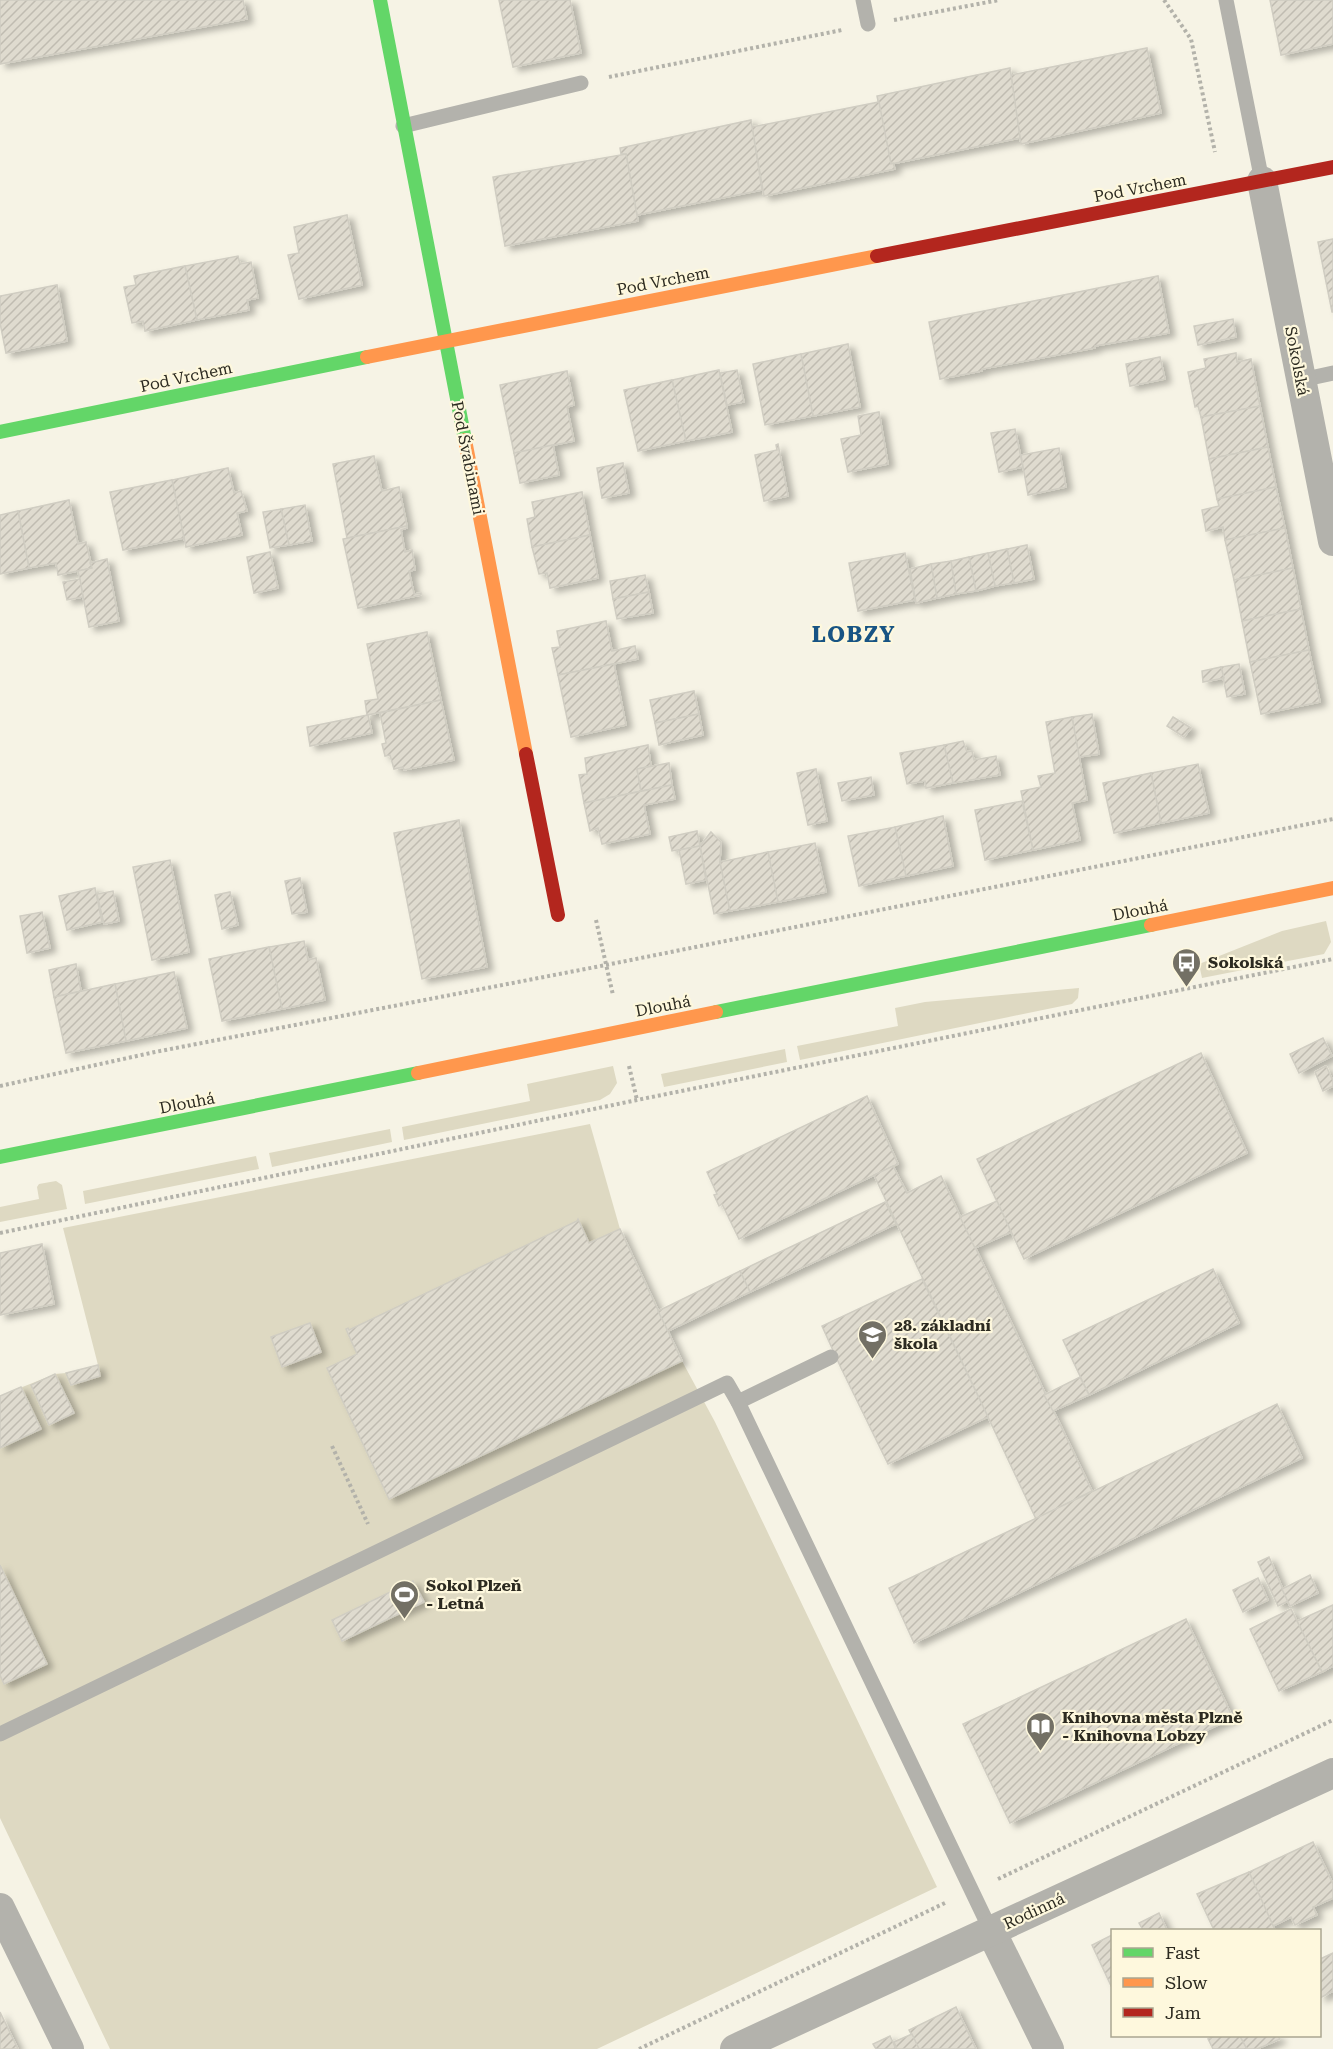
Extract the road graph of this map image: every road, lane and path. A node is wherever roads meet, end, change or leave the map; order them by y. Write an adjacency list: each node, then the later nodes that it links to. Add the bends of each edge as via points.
1 (380, 0): 8 (street, Pod Švabinami)
2 (863, 0): 6 (lane)
3 (999, 0): 6 (path)
4 (1164, 0): 11 (path, via 1191,39)
5 (1226, 0): 10 (lane)
6 (868, 24): 7 (path)
7 (581, 83): 8 (lane)
8 (403, 126): 12 (street, Pod Švabinami)
9 (1333, 167): 10 (street, Pod Vrchem)
10 (1262, 181): 11 (street, Pod Vrchem); 14 (street, Sokolská)
11 (1223, 188): 12 (street, Pod Vrchem)
12 (445, 341): 15 (street, Pod Vrchem); 19 (street, Pod Švabinami)
13 (1333, 373): 14 (lane)
14 (1301, 380): 16 (street, Sokolská)
15 (0, 432)
16 (1333, 541)
17 (1333, 819): 21 (path, via 154,1052)
18 (1333, 888): 22 (street, Dlouhá)
19 (558, 915)
20 (1333, 959): 23 (path)
21 (0, 1086)
22 (0, 1157)
23 (0, 1233)
24 (831, 1358): 25 (lane)
25 (738, 1402): 27 (lane, via 727,1383); 31 (lane)
26 (332, 1446): 27 (path)
27 (380, 1551): 28 (lane)
28 (0, 1734)
29 (1333, 1773): 31 (street, Rodinná)
30 (0, 1908): 32 (street)
31 (991, 1931): 33 (street, Rodinná); 34 (street)
32 (69, 2049)
33 (735, 2049)
34 (1049, 2049)

